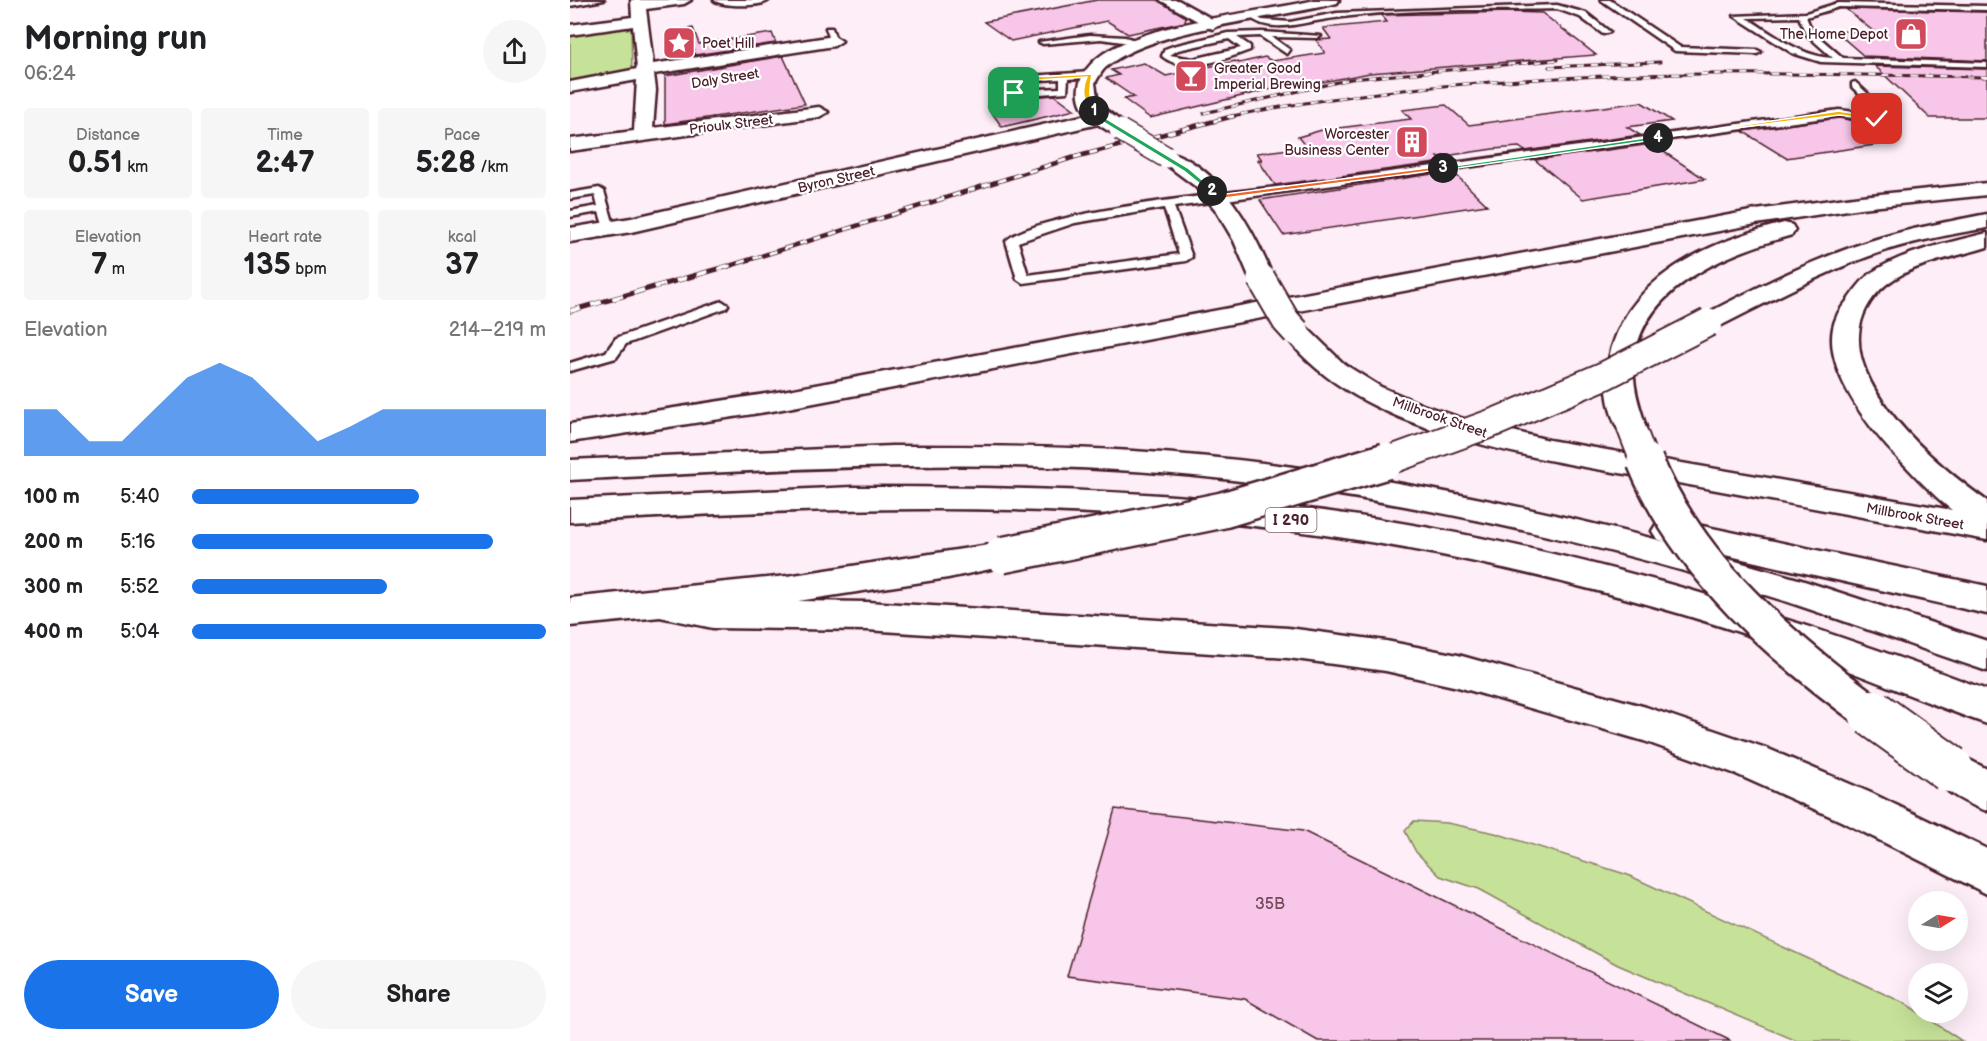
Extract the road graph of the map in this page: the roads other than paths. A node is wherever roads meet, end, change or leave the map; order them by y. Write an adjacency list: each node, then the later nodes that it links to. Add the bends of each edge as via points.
1 (600, 0): 8 (lane)
2 (684, 0): 10 (main road)
3 (720, 0): 4 (main road)
4 (762, 0)
5 (1167, 0): 13 (main road)
6 (1332, 0): 12 (main road)
7 (1605, 0): 23 (lane, via 1678,49)
8 (570, 4)
9 (1987, 8): 11 (lane, via 1838,5 1817,14)
10 (638, 9): 14 (main road); 28 (main road)
11 (1802, 15): 24 (lane, via 1809,32); 24 (lane, via 1738,16 1803,55)
12 (1253, 16): 13 (main road); 15 (lane, via 1260,22 1281,24 1420,9 1547,7 1583,15)
13 (1213, 24): 18 (lane); 21 (main road)
14 (570, 30)
15 (1606, 32)
16 (1262, 34): 18 (lane); 19 (lane); 22 (lane)
17 (832, 35): 28 (main road, via 689,56)
18 (1230, 36): 18 (lane, via 1176,48 1166,56 1185,63 1247,48)
19 (1317, 36)
20 (1043, 42): 21 (lane, via 1112,36)
21 (1137, 42): 26 (main road, via 1109,57)
22 (1287, 52)
23 (1757, 52)
24 (1842, 62): 25 (lane)
25 (1987, 65)
26 (1091, 75): 27 (lane); 32 (main road, via 1085,87 1087,98)
27 (1064, 77): 27 (lane, via 1064,90 1014,93 1016,79)
28 (650, 83): 30 (main road); 33 (main road)
29 (1855, 86): 37 (lane, via 1888,117 1839,113)
30 (570, 87)
31 (819, 112): 33 (main road, Prioulx Street)
32 (1100, 118): 37 (main road, Millbrook Street, bridge, via 1166,157 1207,185); 42 (main road, Byron Street)
33 (643, 134): 34 (main road, Prioulx Street)
34 (570, 146)
35 (1986, 189): 47 (main road, via 1756,217 784,400); 58 (main road, bridge, via 1779,231 1681,271 1646,301 1627,339 1620,374 1631,427 1663,501 1691,542 1737,595 1792,649 1859,705)
36 (570, 196): 39 (lane, via 599,190)
37 (1217, 197): 38 (lane); 52 (main road, Millbrook Street, bridge, via 1286,321 1335,371 1386,400 1505,439)
38 (1168, 205): 38 (lane, via 1186,257 1023,279 1012,241 1033,230)
39 (604, 208): 40 (lane); 42 (lane)
40 (570, 214)
41 (1987, 220): 54 (main road, bridge, via 1862,251 1803,275 1606,375 1498,420 1372,465 1216,512 872,578)
42 (609, 229): 43 (main road, Byron Street)
43 (570, 235)
44 (1987, 240): 51 (main road, via 1905,266 1870,286 1852,310 1846,338 1852,368 1866,401 1896,440 1933,476)
45 (722, 304): 46 (lane, via 621,340 611,355)
46 (570, 367)
47 (570, 433)
48 (570, 470): 49 (main road, via 842,458 1043,458 1211,467)
49 (1330, 484): 53 (main road, via 1393,479 1464,489); 56 (main road, via 1449,504 1637,544 1810,595)
50 (570, 511): 57 (main road, I 290, via 766,501 985,499 1147,506 1323,523 1456,546 1629,586 1854,656)
51 (1987, 518)
52 (1987, 528)
53 (1987, 600)
54 (661, 604): 55 (main road); 59 (main road, via 713,614 867,616 1288,643 1386,656 1458,671 1646,724 1751,761 1856,807)
55 (570, 612)
56 (1987, 656)
57 (1987, 706)
58 (1987, 792)
59 (1987, 872)

